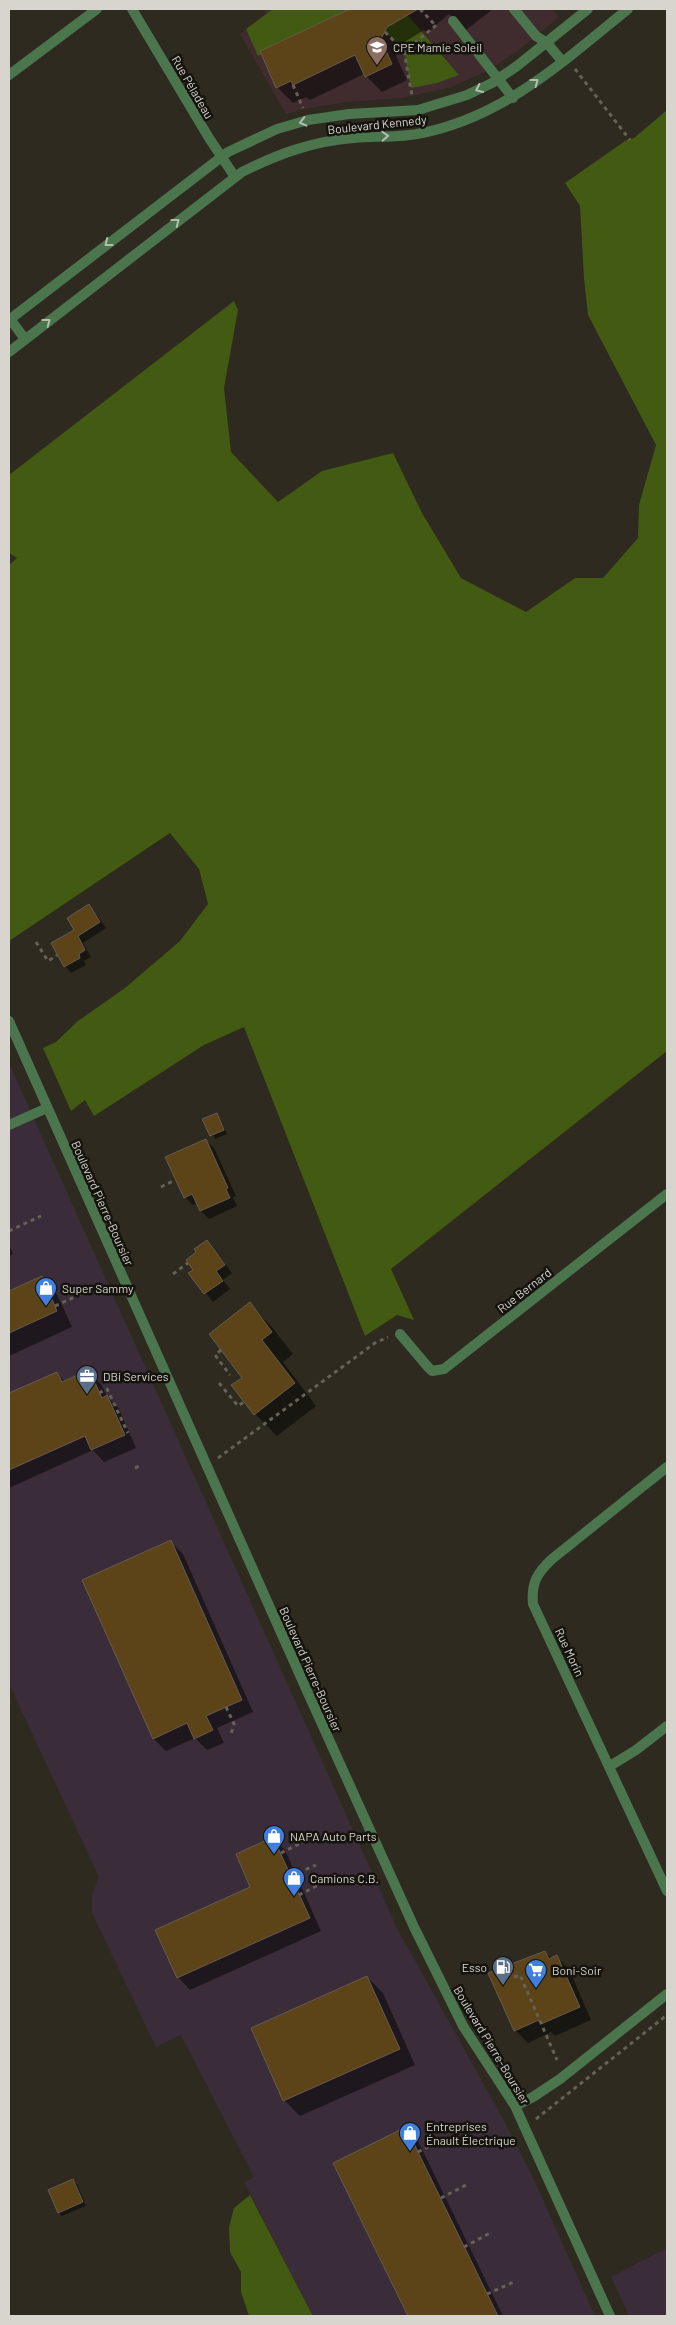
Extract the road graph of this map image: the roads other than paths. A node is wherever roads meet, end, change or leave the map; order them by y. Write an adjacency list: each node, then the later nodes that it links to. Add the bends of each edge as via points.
1 (96, 9): 9 (street)
2 (132, 9): 12 (street, Rue Péladeau)
3 (514, 9): 7 (street, via 536,36)
4 (588, 9): 7 (street, Boulevard Kennedy)
5 (628, 9): 8 (street, Boulevard Kennedy)
6 (447, 21): 10 (street)
7 (547, 43): 8 (street); 10 (street, Boulevard Kennedy)
8 (562, 61): 11 (street, Boulevard Kennedy, one-way to 8)
9 (9, 75)
10 (499, 78): 11 (street); 12 (street, Boulevard Kennedy, one-way to 12, via 466,95 418,110 349,114 300,122)
11 (513, 98): 13 (street, Boulevard Kennedy, one-way to 11, via 277,156 309,145 354,138 421,134 469,120)
12 (221, 156): 13 (street, Rue Péladeau); 14 (street, Boulevard Kennedy, one-way to 14)
13 (235, 177): 15 (street, Boulevard Kennedy, one-way to 13)
14 (9, 320): 15 (street)
15 (25, 339): 16 (street, Boulevard Kennedy)
16 (9, 352)
17 (9, 1021): 18 (street, Boulevard Pierre-Boursier)
18 (47, 1108): 19 (street); 27 (street, Boulevard Pierre-Boursier, via 314,1708 444,1991)
19 (9, 1125)
20 (667, 1194): 21 (street, Rue Bernard, via 444,1369 432,1371)
21 (400, 1334)
22 (667, 1466): 24 (street, Rue Morin, via 552,1559 534,1582 533,1604)
23 (667, 1726): 24 (street)
24 (610, 1766): 25 (street, Rue Morin)
25 (667, 1891)
26 (667, 1994): 27 (street, via 560,2079)
27 (515, 2106): 28 (street, Boulevard Pierre-Boursier)
28 (610, 2316)

